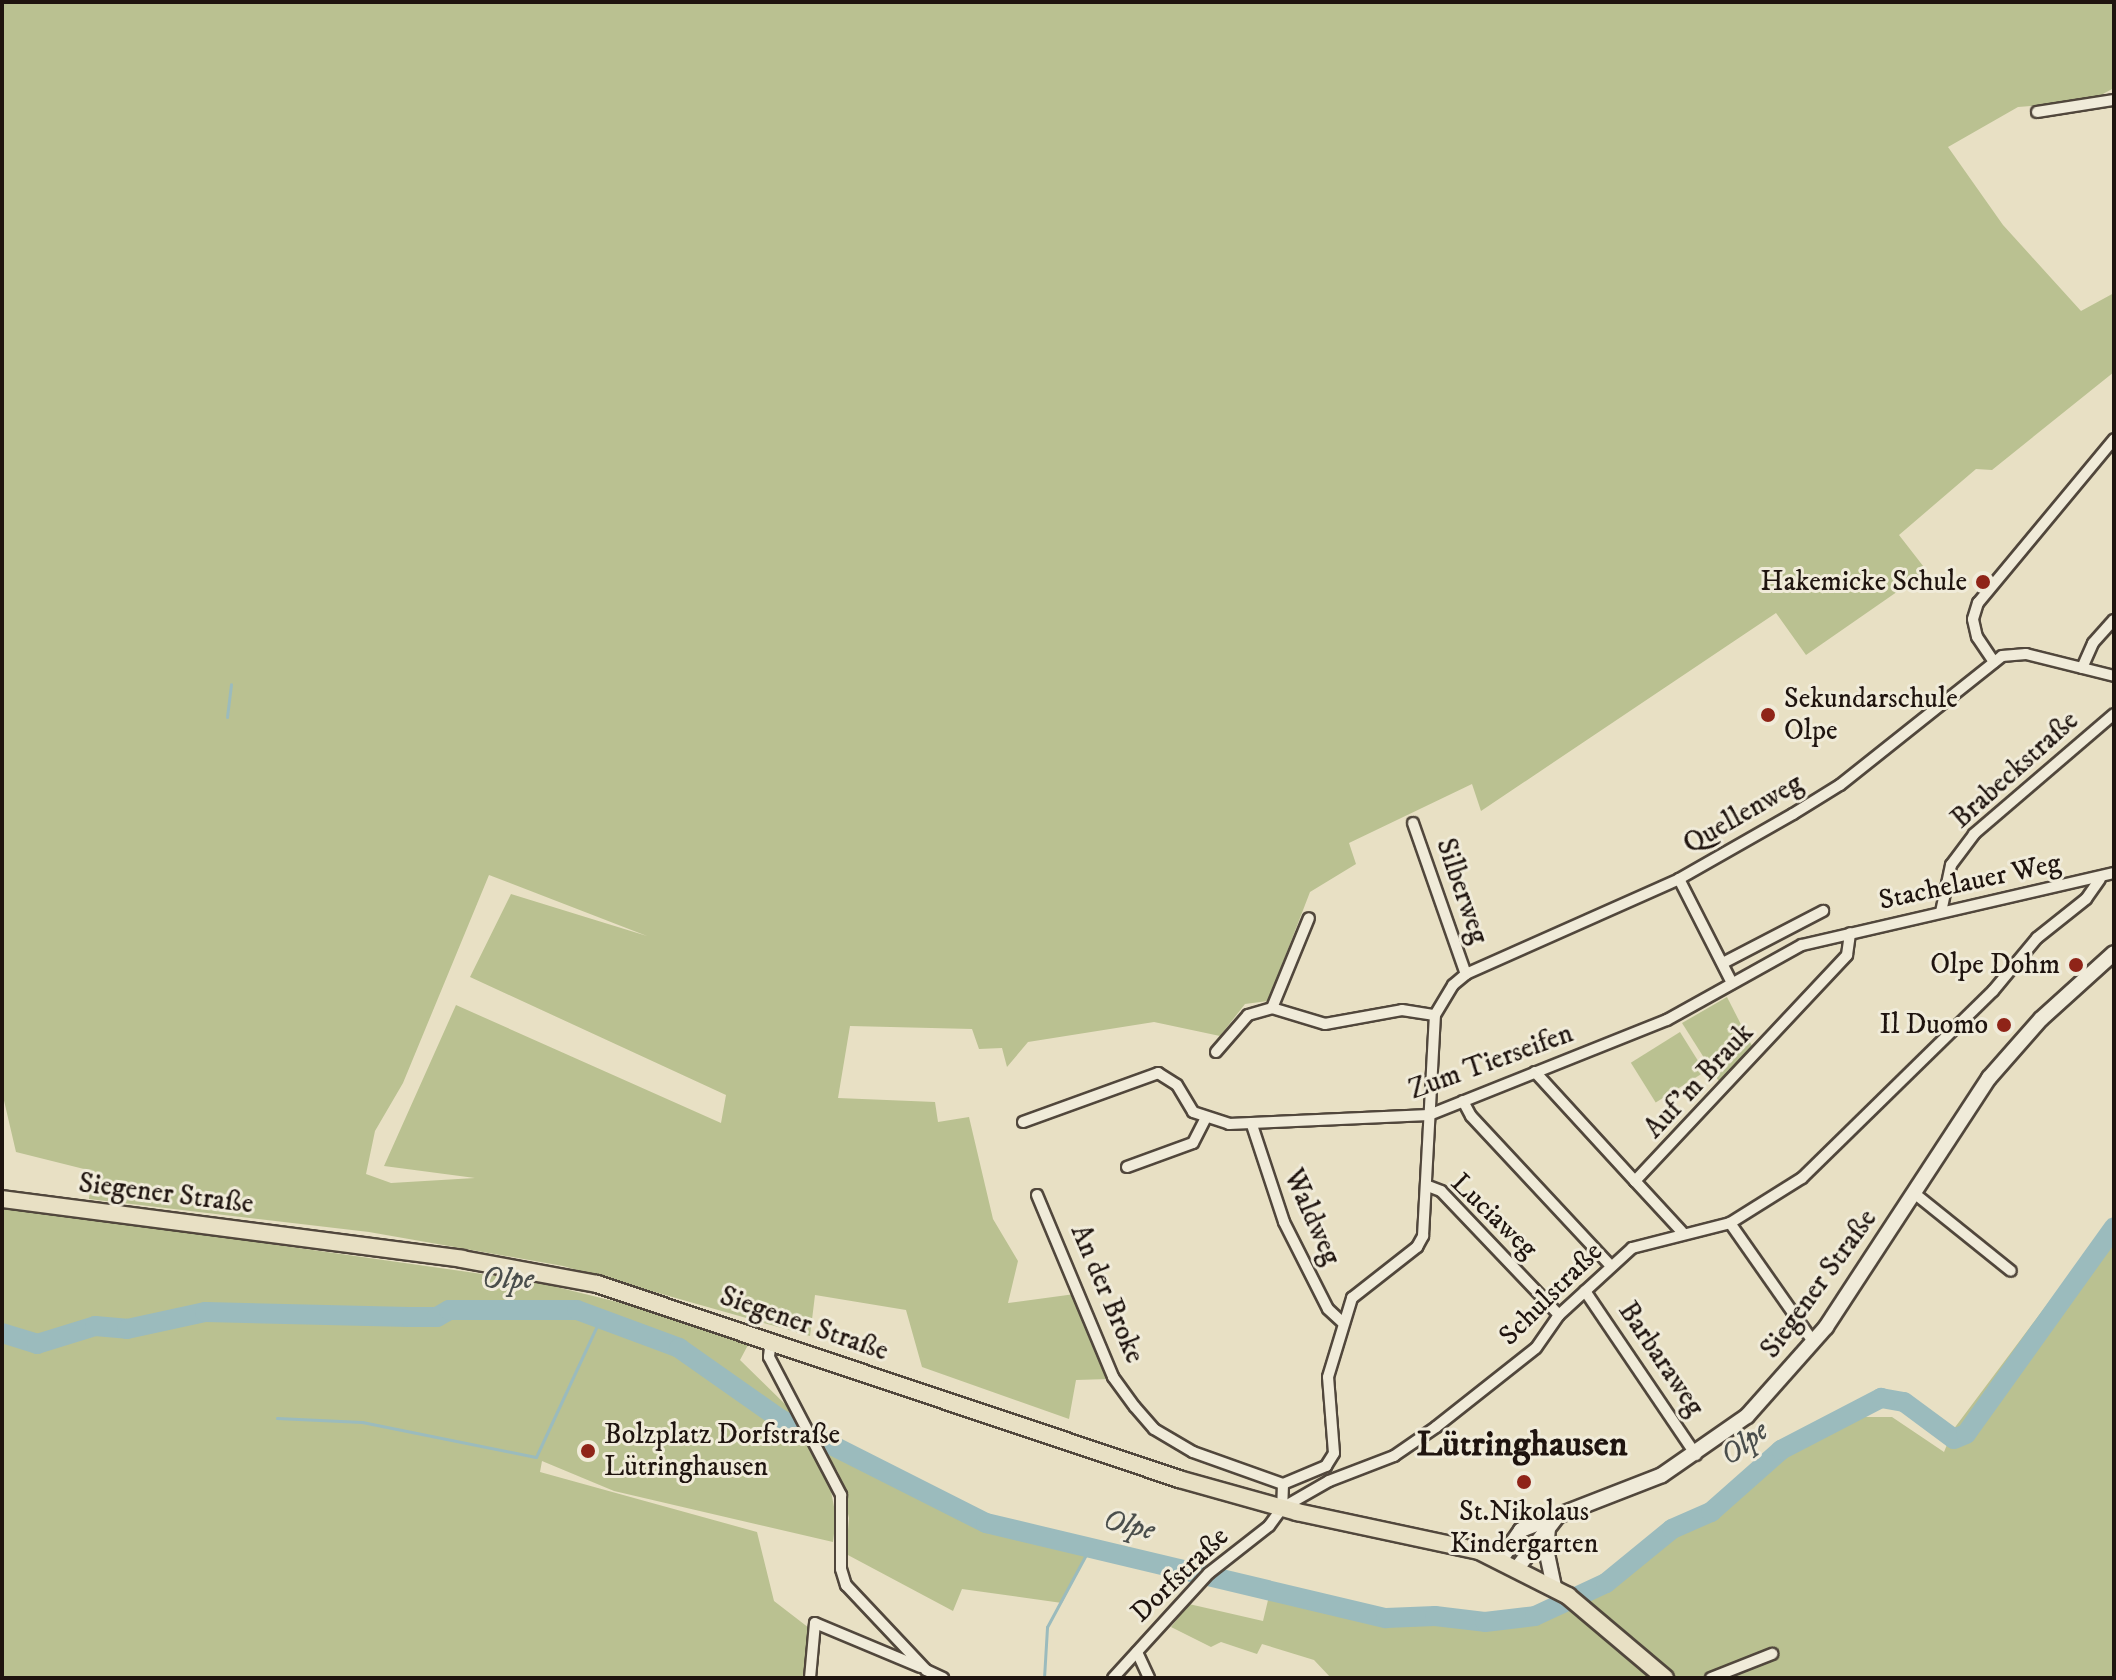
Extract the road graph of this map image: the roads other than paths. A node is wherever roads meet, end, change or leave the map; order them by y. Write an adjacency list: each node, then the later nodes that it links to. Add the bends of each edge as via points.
1 (2114, 100): 2 (street)
2 (2037, 112)
3 (2114, 439): 5 (street, via 1978,603 1973,619 1977,637)
4 (2114, 620): 6 (street, via 2093,643)
5 (1994, 662): 6 (street, Quellenweg, via 2026,654); 11 (street, Quellenweg, via 1840,785)
6 (2082, 668): 7 (street, Quellenweg)
7 (2114, 676)
8 (2114, 714): 14 (street, Brabeckstraße, via 1974,834 1951,865)
9 (1413, 823): 20 (street, Silberweg)
10 (2114, 873): 12 (street)
11 (1679, 879): 19 (street); 20 (street, Quellenweg)
12 (2100, 879): 14 (street, Stachelauer Weg); 38 (street, Schulstraße, via 2086,899 2037,938 1993,991 1886,1090 1802,1178)
13 (1823, 911): 19 (street)
14 (1941, 912): 16 (street, Stachelauer Weg)
15 (1309, 918): 22 (street)
16 (1850, 933): 17 (street, Stachelauer Weg); 23 (street, Stachelauer Weg, via 1847,955)
17 (1802, 945): 21 (street, Zum Tierseifen)
18 (2114, 953): 35 (street, Siegener Straße, via 2041,1019 1964,1112)
19 (1723, 963): 21 (street)
20 (1466, 974): 24 (street, Quellenweg)
21 (1732, 983): 26 (street, Zum Tierseifen, via 1667,1020)
22 (1272, 1008): 24 (street, via 1325,1024 1402,1010); 25 (street, via 1248,1015)
23 (1796, 1011): 33 (street, Auf'm Brauk)
24 (1435, 1015): 28 (street)
25 (1216, 1052)
26 (1535, 1072): 27 (street, Zum Tierseifen); 33 (street)
27 (1463, 1101): 28 (street, Zum Tierseifen); 40 (street, via 1471,1116)
28 (1429, 1115): 31 (street, Zum Tierseifen); 34 (street)
29 (1205, 1119): 30 (street, via 1193,1112 1169,1077 1158,1073); 31 (street, Zum Tierseifen); 32 (street, via 1193,1143)
30 (1023, 1122)
31 (1252, 1125): 44 (street, Waldweg, via 1284,1222 1328,1309)
32 (1127, 1167)
33 (1635, 1181): 39 (street)
34 (1428, 1186): 43 (street, Luciaweg, via 1441,1191); 44 (street, via 1417,1247 1371,1279 1352,1298)
35 (1914, 1193): 41 (street); 46 (street, Siegener Straße)
36 (1037, 1195): 48 (street, An der Broke, via 1113,1377 1135,1407 1154,1429 1193,1452)
37 (2, 1199): 45 (main road, Siegener Straße, via 527,1268 627,1293)
38 (1730, 1223): 39 (street, Schulstraße); 46 (street)
39 (1682, 1232): 40 (street, Schulstraße, via 1642,1241)
40 (1611, 1266): 42 (street, Schulstraße)
41 (2011, 1271)
42 (1585, 1291): 43 (street, Schulstraße); 47 (street, Barbaraweg)
43 (1559, 1315): 49 (street, Schulstraße, via 1536,1348 1436,1427 1394,1456 1329,1481)
44 (1342, 1322): 48 (street, via 1328,1377 1334,1453 1326,1466)
45 (771, 1340): 49 (main road, Siegener Straße, via 1179,1479); 56 (street, via 769,1357 845,1507 841,1569 846,1585)
46 (1814, 1343): 47 (street, Siegener Straße, via 1747,1416)
47 (1696, 1455): 50 (street, Siegener Straße)
48 (1283, 1484): 49 (street)
49 (1282, 1508): 51 (main road, Siegener Straße, via 1436,1538); 54 (street, Dorfstraße, via 1269,1526 1209,1573)
50 (1552, 1523): 51 (street, Siegener Straße, via 1521,1530); 52 (street); 53 (street, via 1546,1549)
51 (1501, 1559): 52 (main road)
52 (1518, 1567): 53 (main road)
53 (1554, 1586): 61 (main road, via 1617,1633)
54 (1137, 1652): 59 (street, Dorfstraße); 60 (street)
55 (1772, 1654): 62 (street)
56 (926, 1670): 57 (street, via 815,1623); 58 (street)
57 (810, 1678)
58 (943, 1678)
59 (1113, 1678)
60 (1149, 1678)
61 (1665, 1678)
62 (1711, 1678)

